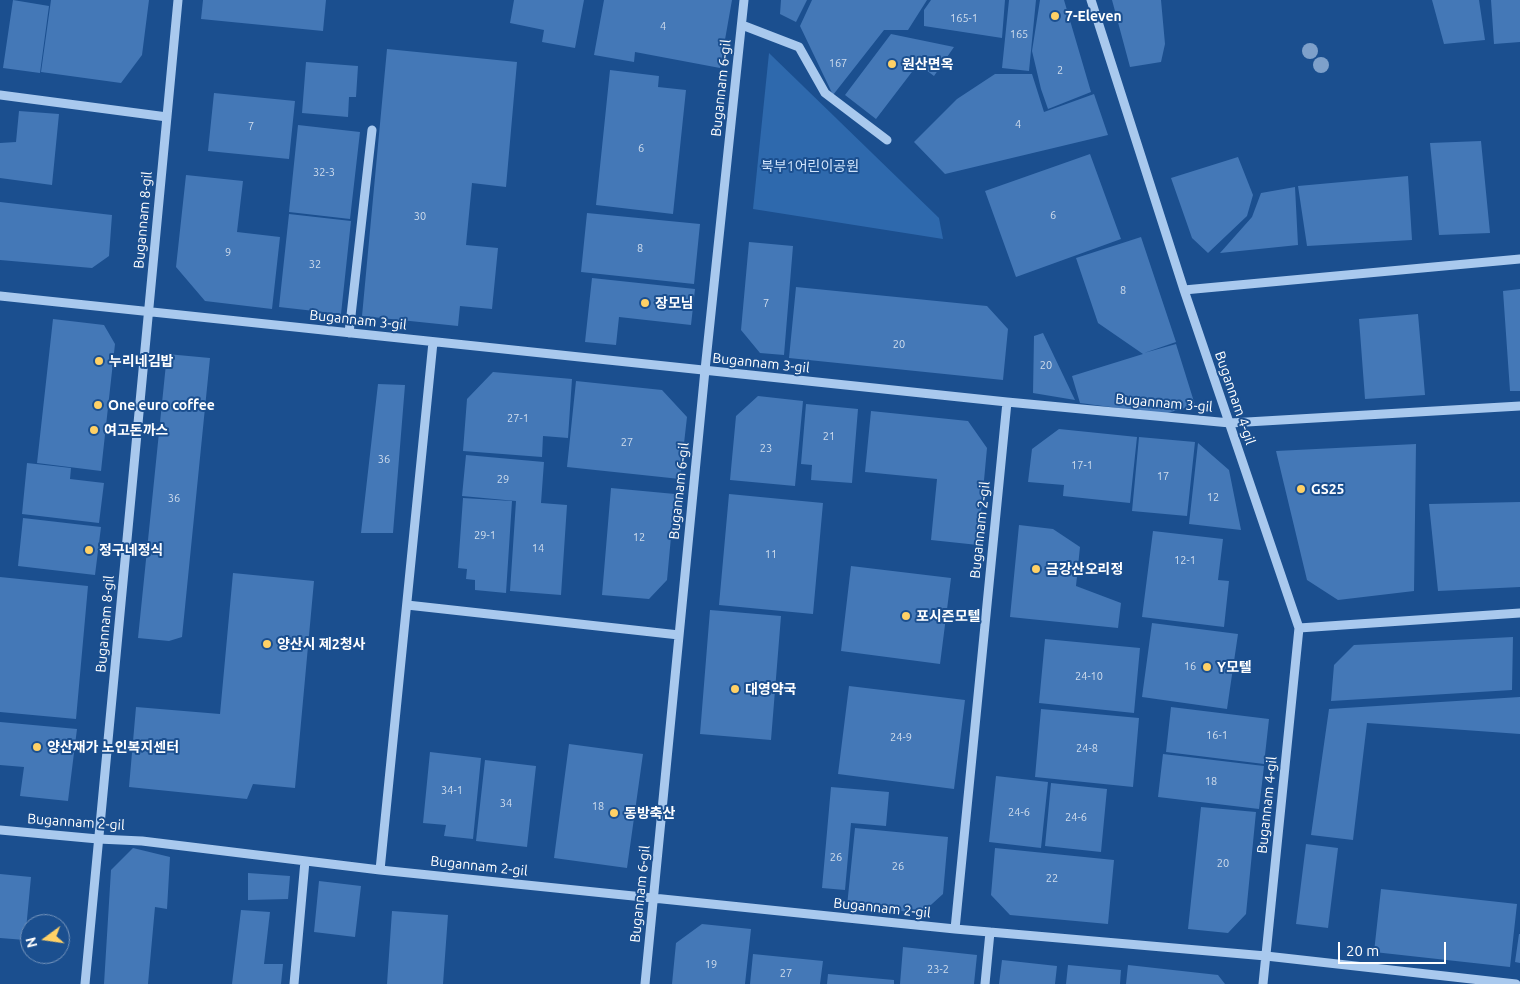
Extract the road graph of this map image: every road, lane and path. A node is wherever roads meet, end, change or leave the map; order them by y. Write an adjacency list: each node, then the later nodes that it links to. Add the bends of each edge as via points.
1 (178, 0): 6 (street, Bugannam 8-gil)
2 (744, 0): 4 (street, Bugannam 6-gil)
3 (1091, 0): 10 (street, Bugannam 4-gil)
4 (742, 25): 8 (street, via 799,46 825,93); 15 (street, Bugannam 6-gil)
5 (0, 95): 6 (street)
6 (167, 116): 12 (street, Bugannam 8-gil)
7 (372, 130): 13 (street)
8 (886, 140)
9 (1520, 259): 10 (street)
10 (1184, 290): 18 (street, Bugannam 4-gil)
11 (0, 296): 12 (street, Bugannam 3-gil)
12 (148, 311): 13 (street, Bugannam 3-gil); 24 (street, Bugannam 8-gil)
13 (349, 333): 14 (street, Bugannam 3-gil)
14 (433, 342): 15 (street, Bugannam 3-gil); 19 (street)
15 (705, 370): 16 (street, Bugannam 3-gil); 22 (street, Bugannam 6-gil)
16 (1007, 402): 18 (street, Bugannam 3-gil); 28 (street, Bugannam 2-gil)
17 (1520, 406): 18 (street, Bugannam 3-gil)
18 (1230, 423): 21 (street, Bugannam 4-gil)
19 (406, 605): 22 (street); 26 (street)
20 (1520, 613): 21 (street)
21 (1299, 628): 30 (street, Bugannam 4-gil)
22 (679, 635): 27 (street, Bugannam 6-gil)
23 (0, 830): 24 (street, Bugannam 2-gil)
24 (98, 839): 25 (street, Bugannam 2-gil, via 142,840); 31 (street, Bugannam 8-gil)
25 (305, 861): 26 (street, Bugannam 2-gil); 32 (street)
26 (380, 870): 27 (street, Bugannam 2-gil)
27 (653, 898): 28 (street, Bugannam 2-gil); 33 (street, Bugannam 6-gil)
28 (955, 929): 29 (street, Bugannam 2-gil)
29 (990, 932): 30 (street, Bugannam 2-gil); 34 (street)
30 (1266, 956): 35 (street, Bugannam 4-gil); 36 (street, Bugannam 2-gil)
31 (84, 984)
32 (294, 984)
33 (645, 984)
34 (985, 984)
35 (1263, 984)
36 (1516, 984)

